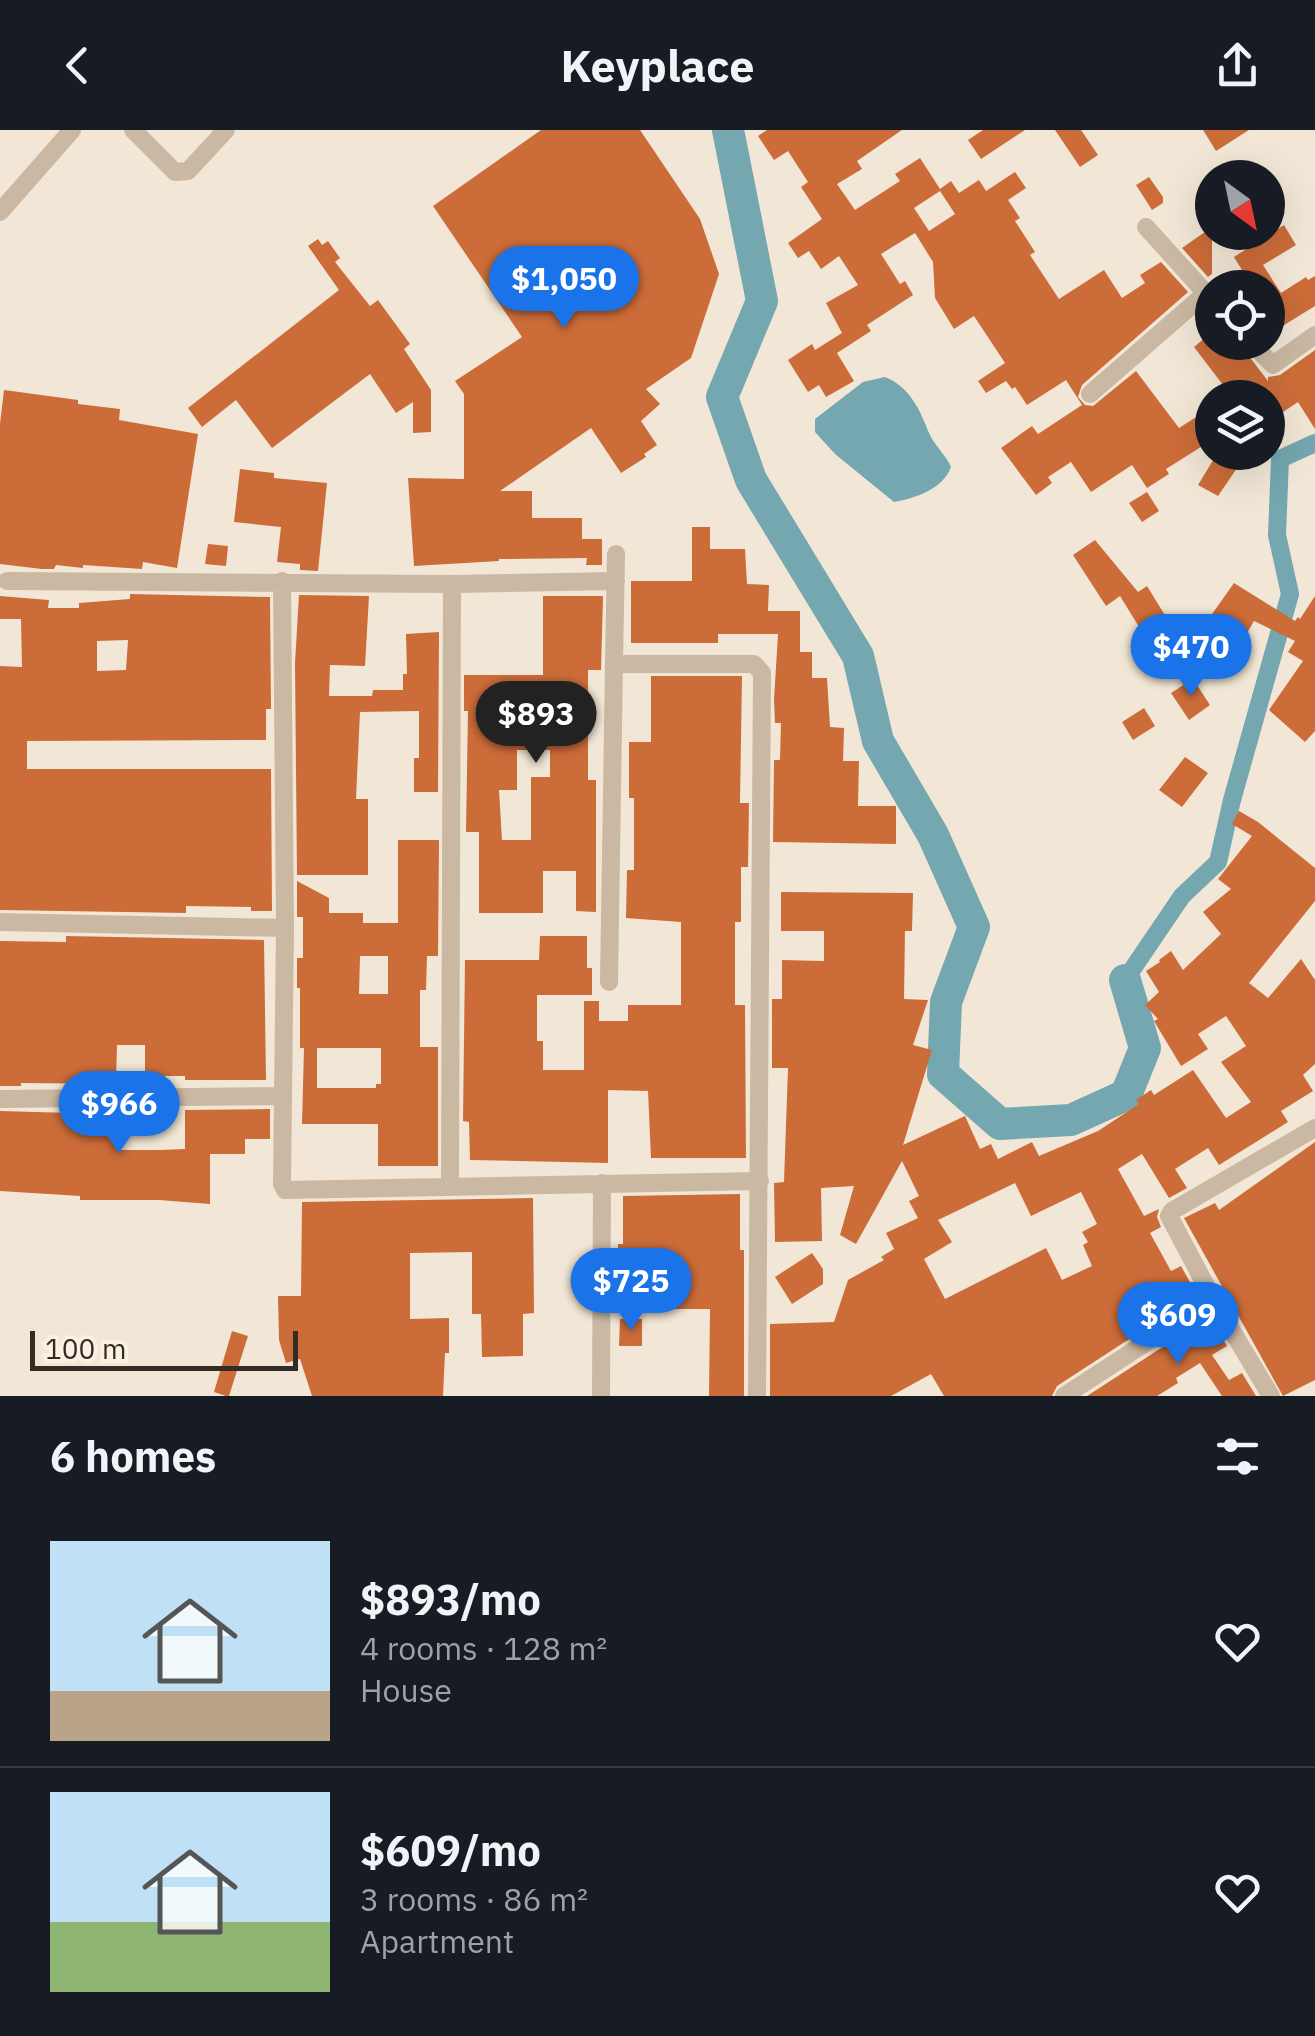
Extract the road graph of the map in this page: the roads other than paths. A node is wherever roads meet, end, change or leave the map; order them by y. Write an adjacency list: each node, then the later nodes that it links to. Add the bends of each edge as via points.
1 (72, 130): 4 (street)
2 (133, 130): 3 (street, via 181,173)
3 (226, 130)
4 (0, 212)
5 (1146, 227): 6 (street)
6 (1195, 281)
7 (1195, 308): 10 (street)
8 (1315, 335): 9 (street)
9 (1285, 356)
10 (1090, 394)
11 (616, 554): 14 (street)
12 (7, 581): 13 (street)
13 (282, 581): 15 (street); 18 (street)
14 (616, 581): 15 (street); 16 (street)
15 (452, 584): 25 (street)
16 (614, 664): 19 (street); 23 (street, via 754,664 762,673)
17 (0, 922): 18 (street)
18 (285, 928): 20 (street)
19 (608, 982)
20 (283, 1096): 21 (street); 25 (street, via 285,1190)
21 (0, 1099)
22 (1315, 1128): 26 (street, via 1172,1211)
23 (760, 1181): 24 (street); 28 (street)
24 (602, 1183): 25 (street); 27 (street)
25 (450, 1186)
26 (1213, 1298): 29 (street); 30 (street)
27 (602, 1396)
28 (757, 1396)
29 (1064, 1396)
30 (1271, 1396)

